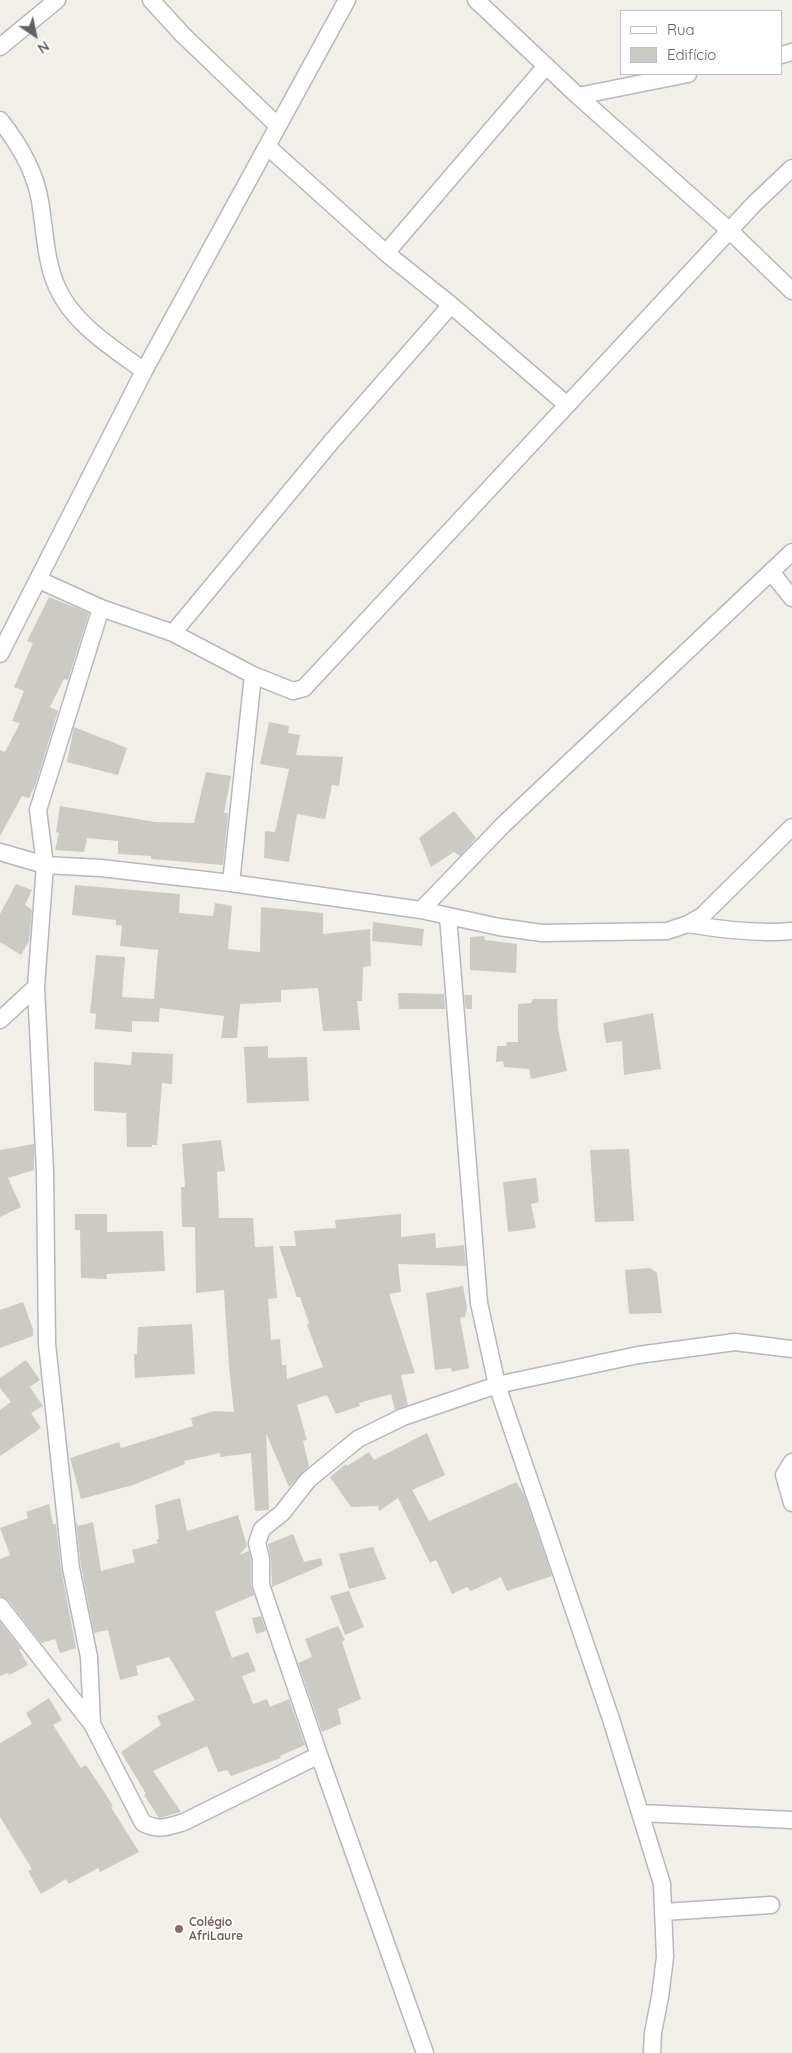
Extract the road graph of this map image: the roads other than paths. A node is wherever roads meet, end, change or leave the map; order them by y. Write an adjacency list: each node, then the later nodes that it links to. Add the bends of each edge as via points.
1 (57, 0): 5 (street)
2 (151, 0): 10 (street, via 182,35)
3 (347, 0): 10 (street)
4 (476, 0): 6 (street)
5 (0, 47)
6 (546, 66): 8 (street); 14 (street)
7 (683, 75): 8 (street)
8 (578, 96): 13 (street)
9 (0, 120): 17 (street, via 28,164 40,199 48,262 57,288 89,328)
10 (278, 126): 11 (street)
11 (268, 146): 14 (street); 17 (street)
12 (792, 168): 13 (street)
13 (730, 230): 15 (street); 18 (street)
14 (386, 253): 16 (street)
15 (792, 291)
16 (451, 305): 18 (street); 24 (street, via 332,441)
17 (144, 371): 21 (street)
18 (568, 405): 26 (street, via 304,688 293,691)
19 (792, 552): 20 (street)
20 (772, 573): 22 (street); 31 (street, via 512,817)
21 (39, 580): 23 (street); 25 (street)
22 (792, 598)
23 (101, 608): 24 (street); 29 (street, via 38,810)
24 (173, 633): 26 (street)
25 (0, 654)
26 (253, 675): 30 (street)
27 (792, 828): 33 (street, via 702,916)
28 (0, 852): 29 (street)
29 (45, 865): 30 (street); 35 (street)
30 (231, 883): 31 (street)
31 (421, 910): 32 (street)
32 (448, 916): 33 (street, via 542,933 667,931); 38 (street, via 480,1303)
33 (688, 924): 34 (street, via 726,931)
34 (792, 931)
35 (36, 987): 36 (street); 42 (street, via 45,1172 47,1344 71,1568 89,1657)
36 (0, 1020)
37 (792, 1349): 38 (street, via 734,1342 638,1355)
38 (497, 1385): 43 (street, via 403,1417 358,1439 308,1480 282,1513 262,1529 257,1543 261,1585); 44 (street, via 612,1719)
39 (792, 1462): 40 (street, via 784,1475)
40 (792, 1503)
41 (0, 1606): 42 (street)
42 (92, 1724): 43 (street, via 143,1822 153,1828 184,1822)
43 (319, 1755): 48 (street)
44 (640, 1813): 45 (street); 47 (street, via 662,1884)
45 (792, 1820)
46 (771, 1905): 47 (street)
47 (664, 1912): 49 (street, via 665,1957 652,2033)
48 (425, 2053)
49 (652, 2053)

